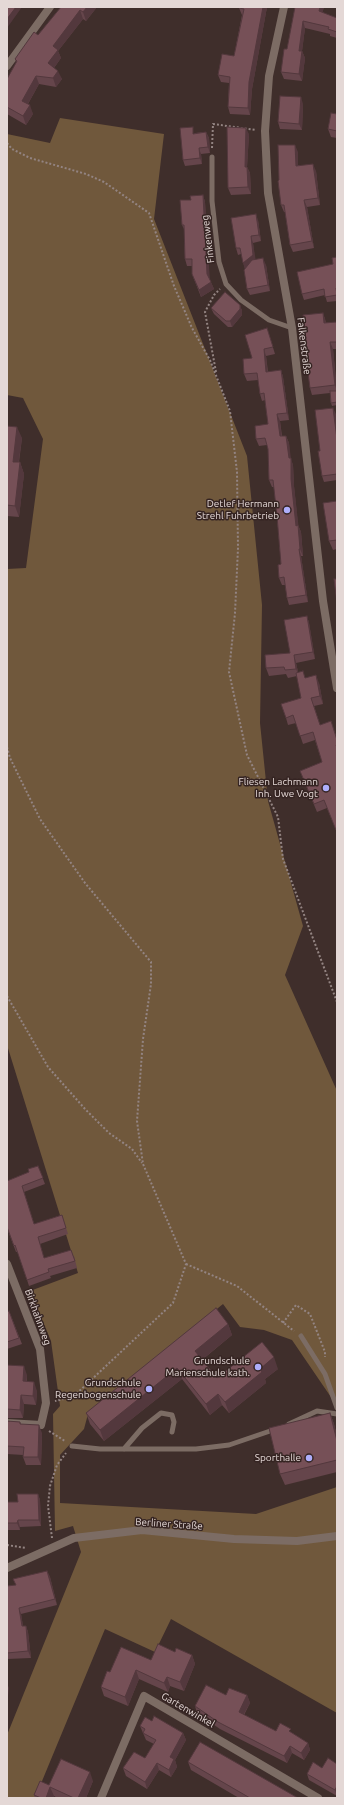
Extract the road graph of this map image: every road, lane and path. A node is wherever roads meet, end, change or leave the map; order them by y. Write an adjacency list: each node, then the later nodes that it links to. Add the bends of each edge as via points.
1 (50, 7): 3 (street)
2 (284, 7): 4 (street, Falkenstraße, via 269,76)
3 (7, 66)
4 (265, 131): 6 (path, via 213,124); 8 (street, Falkenstraße, via 268,193)
5 (7, 143): 9 (path, via 12,149 30,158 86,174 104,182 149,213 174,286)
6 (212, 157): 7 (lane, Finkenweg, via 212,201 218,262)
7 (226, 284): 8 (lane, Finkenweg, via 241,300 269,320); 9 (path, via 214,294 205,312)
8 (292, 328): 10 (street, Falkenstraße, via 323,601)
9 (217, 377): 13 (path, via 230,411 237,472 238,548 229,672 247,754 278,817 283,859)
10 (337, 688)
11 (7, 747): 16 (path, via 40,819 85,883 151,962 137,1121)
12 (337, 991): 13 (path)
13 (334, 993): 15 (path)
14 (7, 996): 16 (path, via 48,1067 85,1109 109,1133 132,1149)
15 (337, 1002)
16 (143, 1164): 18 (path)
17 (7, 1264): 22 (street, Birkhahnweg, via 40,1349)
18 (186, 1264): 19 (path, via 237,1286); 22 (path, via 173,1303 73,1397)
19 (283, 1323): 20 (path); 21 (path, via 296,1305 310,1314 325,1352)
20 (301, 1336): 21 (lane)
21 (325, 1374): 23 (lane)
22 (46, 1403): 26 (street, Birkhahnweg)
23 (337, 1408)
24 (337, 1414): 29 (lane, via 317,1411 287,1425 229,1445 196,1449)
25 (7, 1423): 26 (street)
26 (41, 1425): 28 (path)
27 (172, 1432): 29 (lane, via 172,1415 161,1413 142,1428)
28 (72, 1446): 29 (lane); 31 (path, via 57,1466 50,1486 48,1513 50,1534)
29 (124, 1449)
30 (337, 1536): 31 (street, Berliner Straße, via 297,1541 234,1539 142,1530 74,1538)
31 (55, 1546): 32 (street, Berliner Straße)
32 (7, 1568)
33 (101, 1798): 34 (street, Gartenwinkel, via 144,1696)
34 (318, 1798)

